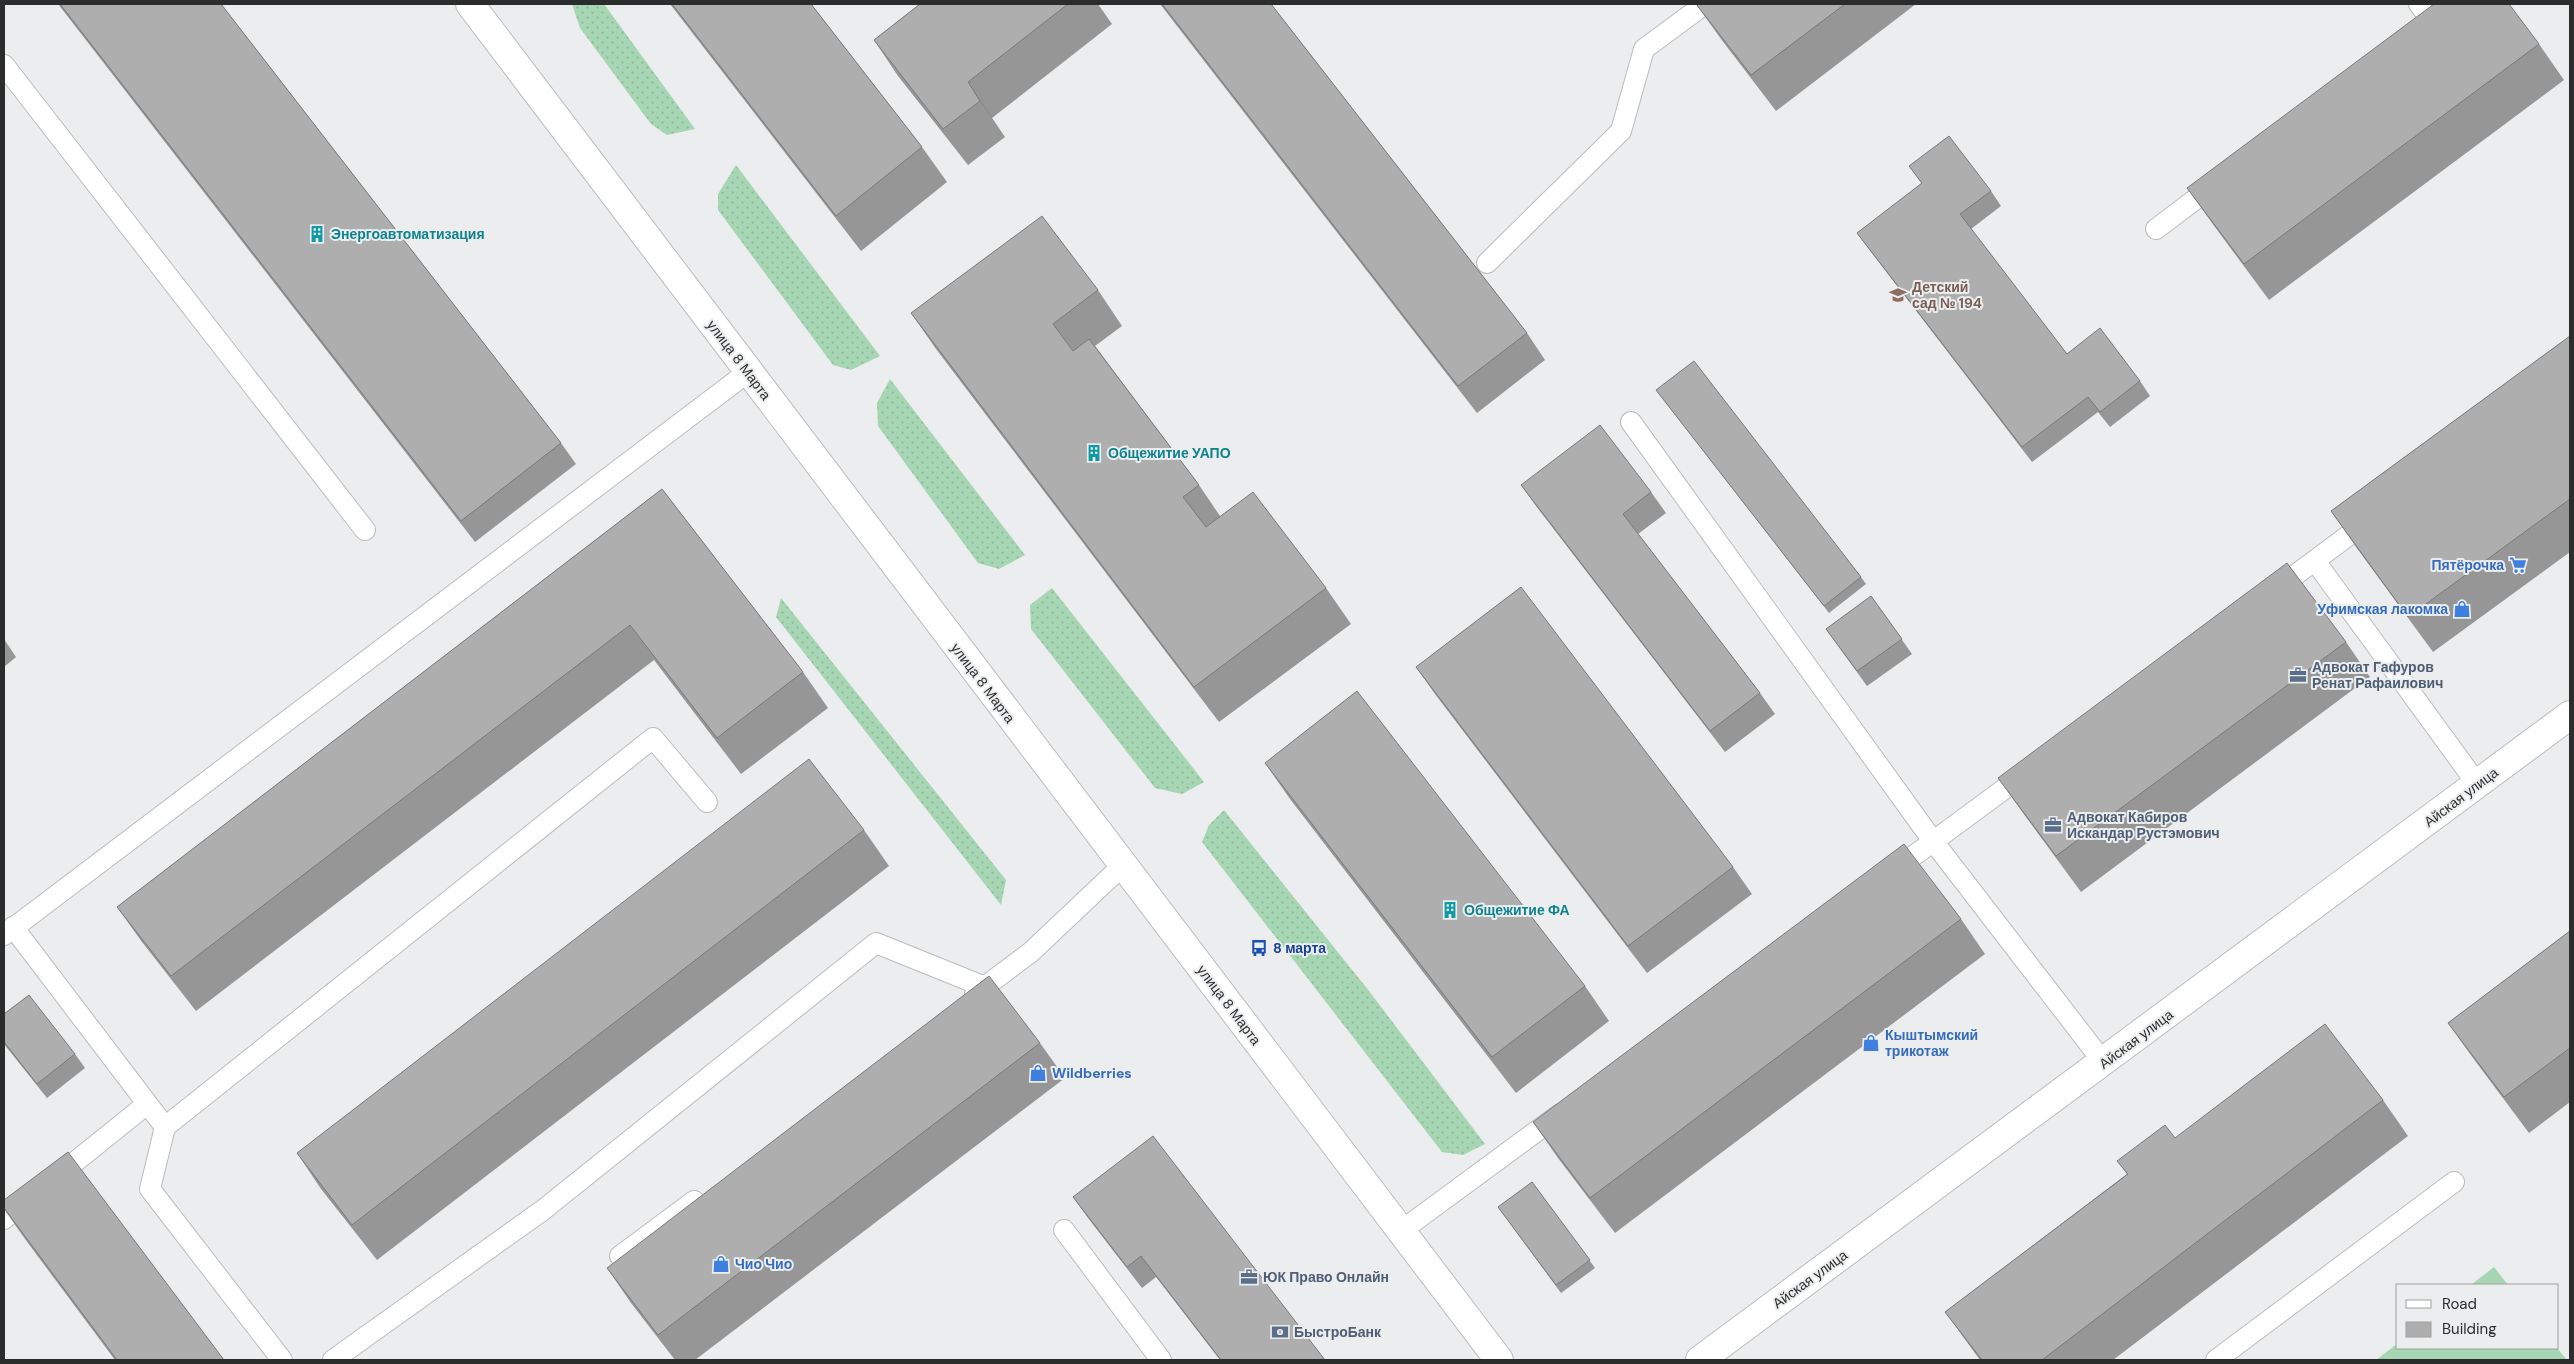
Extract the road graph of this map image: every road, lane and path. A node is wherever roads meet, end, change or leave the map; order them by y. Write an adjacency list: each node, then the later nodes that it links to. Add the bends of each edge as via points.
1 (470, 4): 9 (main road, улица 8 Марта)
2 (1704, 4): 8 (lane, via 1644,49 1620,131)
3 (2419, 4): 4 (lane)
4 (2438, 29)
5 (4, 65): 12 (lane)
6 (2232, 172): 7 (lane)
7 (2156, 229)
8 (1487, 262)
9 (748, 372): 20 (main road, улица 8 Марта); 22 (lane)
10 (1631, 422): 19 (lane)
11 (2387, 507): 13 (lane)
12 (365, 530)
13 (2315, 561): 14 (lane); 17 (lane)
14 (2259, 602)
15 (2570, 715): 17 (main road, Айская улица)
16 (2045, 760): 19 (lane)
17 (2478, 785): 25 (main road, Айская улица)
18 (707, 802): 28 (lane, via 653,738)
19 (1933, 842): 21 (lane); 25 (lane)
20 (1122, 866): 23 (lane, via 1031,952); 33 (main road, улица 8 Марта)
21 (1878, 882)
22 (9, 931): 26 (lane)
23 (985, 987): 24 (lane); 36 (lane, via 876,943 543,1210)
24 (961, 1004)
25 (2104, 1063): 39 (main road, Айская улица)
26 (147, 1104): 28 (lane); 31 (lane)
27 (1575, 1104): 33 (lane)
28 (165, 1127): 35 (lane, via 150,1189)
29 (2454, 1182): 40 (lane)
30 (707, 1192): 34 (lane)
31 (4, 1219)
32 (1064, 1230): 37 (lane)
33 (1401, 1231): 38 (main road, улица 8 Марта)
34 (620, 1256)
35 (282, 1360)
36 (333, 1360)
37 (1161, 1360)
38 (1499, 1360)
39 (1700, 1360)
40 (2216, 1360)

